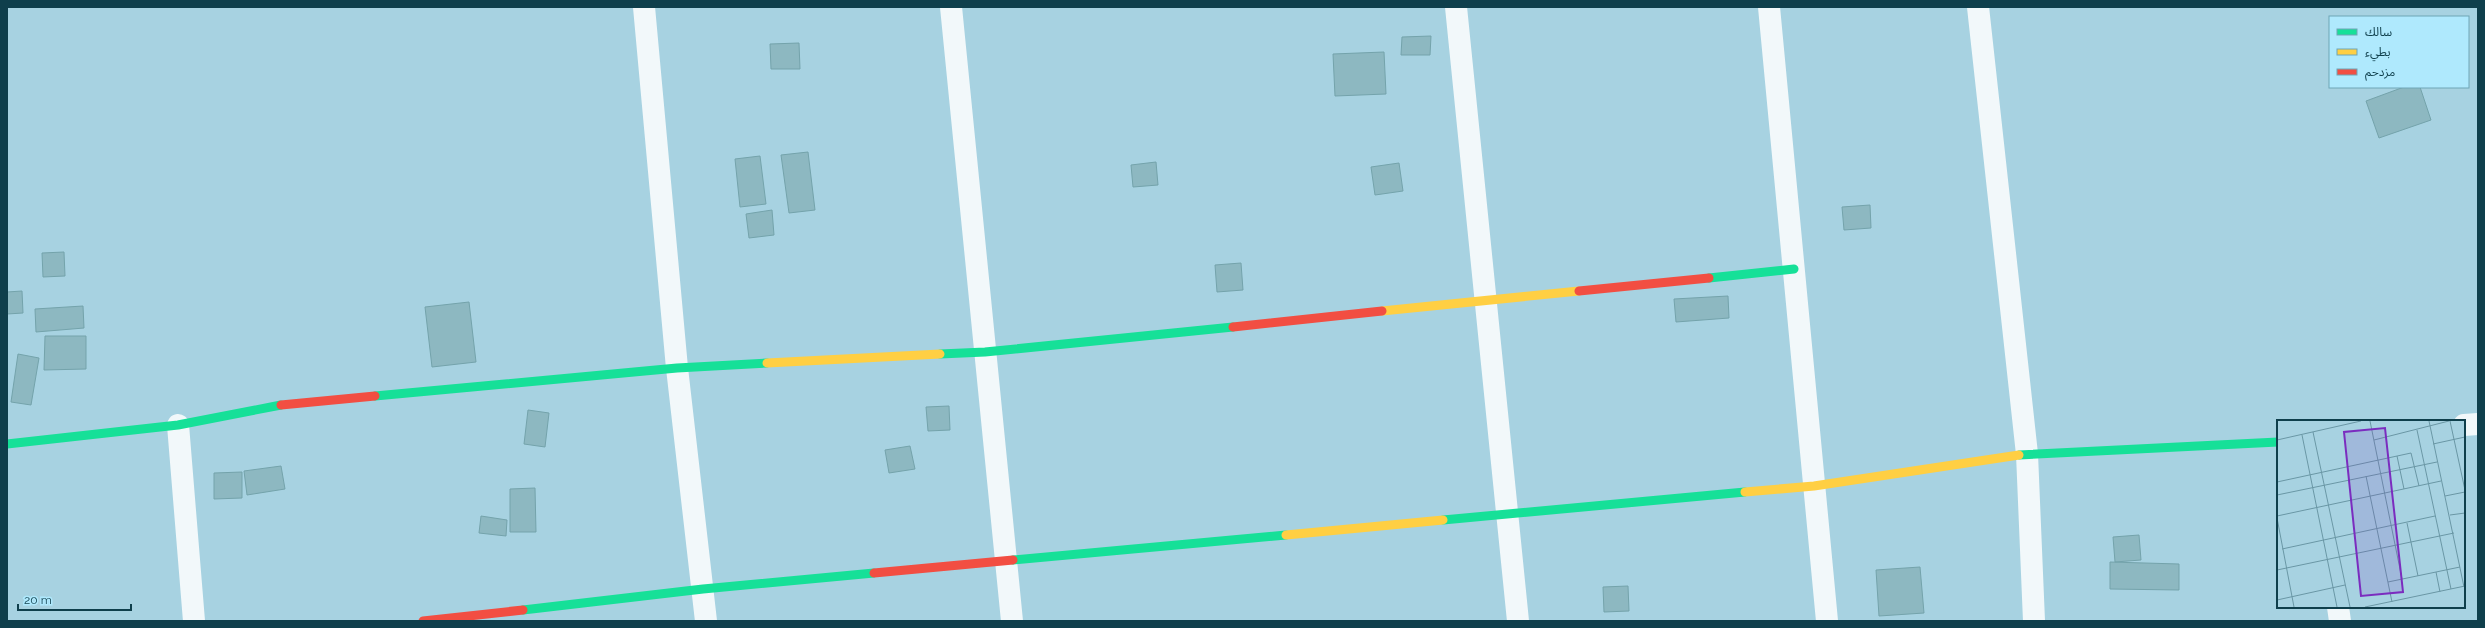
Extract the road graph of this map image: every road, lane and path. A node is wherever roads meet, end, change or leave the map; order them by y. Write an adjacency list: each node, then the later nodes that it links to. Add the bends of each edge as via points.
1 (644, 7): 9 (street)
2 (951, 7): 8 (street)
3 (1456, 7): 7 (street)
4 (1769, 7): 6 (street)
5 (1978, 7): 15 (street)
6 (1794, 269): 7 (street); 16 (street)
7 (1486, 301): 8 (street); 17 (street)
8 (985, 352): 9 (street); 18 (street)
9 (677, 368): 11 (street, via 271,406); 19 (street)
10 (2478, 424): 12 (street)
11 (178, 425): 14 (street); 21 (street)
12 (2465, 425)
13 (2277, 442): 15 (street)
14 (7, 444)
15 (2027, 454): 16 (street); 27 (street)
16 (1814, 486): 17 (street); 26 (street)
17 (1507, 514): 18 (street); 25 (street)
18 (1006, 561): 19 (street); 24 (street)
19 (703, 589): 22 (street); 23 (street)
20 (2338, 608): 28 (street)
21 (194, 621)
22 (423, 621)
23 (706, 621)
24 (1012, 621)
25 (1518, 621)
26 (1827, 621)
27 (2034, 621)
28 (2340, 621)

